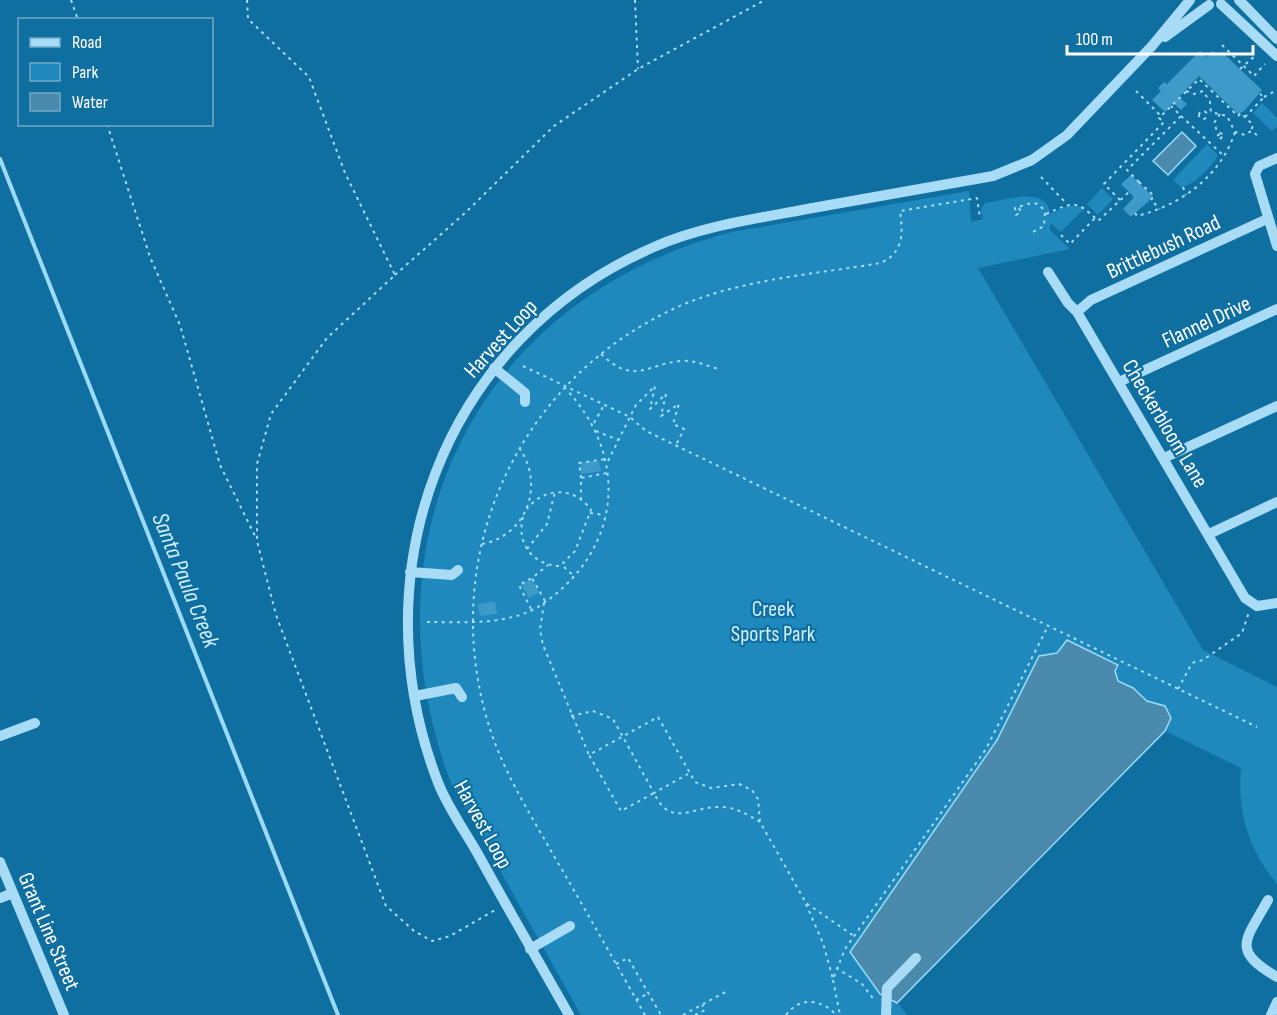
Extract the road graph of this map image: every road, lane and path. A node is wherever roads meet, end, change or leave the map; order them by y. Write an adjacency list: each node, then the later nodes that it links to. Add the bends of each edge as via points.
1 (70, 0): 9 (path)
2 (248, 0): 57 (path, via 248,19 309,77 345,173)
3 (635, 0): 17 (path)
4 (765, 0): 17 (path)
5 (1190, 0): 12 (street, Harvest Loop)
6 (1239, 0): 10 (street)
7 (1223, 2): 8 (street); 14 (street)
8 (1204, 3): 12 (street, Harvest Loop)
9 (77, 18)
10 (1277, 39)
11 (1222, 45): 16 (path)
12 (1152, 46): 62 (street, Harvest Loop, via 1067,135 1020,166 993,176 728,224 655,246 603,273 554,307)
13 (1256, 55): 16 (path)
14 (1277, 56)
15 (1265, 64): 16 (path, via 1254,76)
16 (1244, 66): 18 (path)
17 (638, 69): 57 (path, via 554,126)
18 (1240, 69)
19 (1277, 90): 23 (path)
20 (1186, 91): 24 (path); 25 (path, via 1203,91); 30 (path, via 1199,79 1238,116 1241,112)
21 (1136, 92): 28 (path)
22 (1260, 94): 23 (path)
23 (1264, 97): 30 (path)
24 (1171, 106): 28 (path); 29 (path)
25 (1210, 110): 26 (path); 27 (path)
26 (1206, 113)
27 (1220, 114): 33 (path, via 1229,118); 34 (path, via 1214,125)
28 (1161, 116): 44 (path, via 1164,122 1104,184)
29 (1181, 116): 36 (path); 47 (path, via 1127,170 1154,196 1150,200)
30 (1245, 117): 32 (path, via 1253,125)
31 (108, 126): 88 (path, via 150,256 180,325 220,465)
32 (1251, 131): 33 (path, via 1245,135); 35 (path)
33 (1235, 132): 36 (path)
34 (1221, 133)
35 (1257, 135)
36 (1224, 155): 40 (path)
37 (1277, 158): 52 (street, via 1259,166 1255,174)
38 (1204, 173): 40 (path)
39 (1041, 177): 45 (path)
40 (1208, 177): 43 (path)
41 (1183, 187): 43 (path)
42 (1129, 192): 44 (path)
43 (1186, 195): 47 (path)
44 (1120, 200): 51 (path, via 1098,221)
45 (1067, 204): 49 (path); 51 (path, via 1082,206)
46 (1019, 208): 49 (path, via 1035,203)
47 (1160, 208): 48 (path, via 1137,216)
48 (1135, 213)
49 (1046, 214): 53 (path, via 1044,226)
50 (980, 218): 60 (path, via 977,198 900,211 901,241 889,259 712,294 642,325)
51 (1095, 218): 54 (path, via 1070,244)
52 (1267, 219): 55 (street); 59 (street, Brittlebush Road, via 1091,300)
53 (1030, 233)
54 (1061, 235)
55 (1277, 246)
56 (1048, 272): 59 (street, Checkerbloom Lane)
57 (395, 275): 88 (path, via 327,338 271,414 257,464)
58 (1277, 309): 64 (street, Flannel Drive)
59 (1077, 312): 64 (street, Checkerbloom Lane)
60 (601, 354): 63 (path, via 616,366 636,371 683,361); 65 (path)
61 (523, 366): 65 (path)
62 (494, 368): 66 (street, via 525,393); 94 (street, Harvest Loop, via 459,421 434,473 419,521)
63 (718, 369)
64 (1119, 382): 75 (street, Checkerbloom Lane)
65 (565, 387): 67 (path); 70 (path); 74 (path)
66 (525, 402)
67 (604, 405): 69 (path); 70 (path)
68 (1277, 406): 75 (street)
69 (630, 417): 72 (path); 73 (path, via 646,431); 73 (path, via 655,386 650,409 666,394 662,416 679,404 673,424 684,429)
70 (593, 424): 71 (path)
71 (596, 431): 72 (path); 76 (path)
72 (618, 440): 77 (path)
73 (676, 445): 103 (path)
74 (519, 448): 83 (path, via 531,473 532,491); 89 (path, via 496,496)
75 (1164, 458): 87 (street, Checkerbloom Lane)
76 (606, 459): 77 (path); 79 (path, via 579,463)
77 (607, 463): 78 (path)
78 (608, 473): 79 (path); 85 (path)
79 (581, 478): 81 (path)
80 (555, 492): 81 (path); 83 (path, via 539,497); 90 (path, via 547,524)
81 (581, 500): 84 (path)
82 (1277, 502): 87 (street)
83 (527, 508): 86 (path)
84 (590, 513): 85 (path); 92 (path, via 581,540)
85 (606, 515): 95 (path, via 595,547)
86 (523, 517): 89 (path, via 503,537); 90 (path, via 521,532)
87 (1209, 534): 97 (street, Checkerbloom Lane)
88 (258, 540): 121 (path, via 276,615 386,906 432,941 450,936)
89 (482, 544): 102 (path)
90 (527, 549): 91 (path)
91 (548, 565): 92 (path); 96 (path)
92 (563, 566): 95 (path)
93 (458, 570): 94 (street, via 452,575)
94 (410, 572): 105 (street, Harvest Loop, via 408,623)
95 (575, 577): 98 (path)
96 (532, 578): 98 (path); 100 (path, via 519,585)
97 (1248, 601): 99 (street, via 1257,606); 104 (path, via 1242,633 1203,660 1192,663)
98 (545, 602): 100 (path); 107 (path, via 540,630 543,645)
99 (1277, 603)
100 (531, 609): 102 (path, via 505,618)
101 (427, 622): 102 (path)
102 (473, 622): 126 (path, via 481,695 495,745 523,802)
103 (1048, 626): 104 (path); 123 (path, via 986,749)
104 (1178, 689): 109 (path)
105 (415, 696): 106 (street, via 456,688); 121 (street, Harvest Loop, via 440,787)
106 (462, 697)
107 (571, 716): 111 (path, via 599,712 613,719); 112 (path)
108 (35, 723): 110 (street)
109 (1257, 727)
110 (0, 736)
111 (624, 736): 112 (path); 113 (path, via 658,717); 114 (path)
112 (589, 755): 114 (path, via 621,812)
113 (689, 774): 114 (path); 115 (path, via 706,787 739,784 749,788 758,799)
114 (654, 793): 115 (path, via 662,807 676,814 723,807)
115 (760, 822): 120 (path)
116 (0, 862): 117 (street, Grant Line Street)
117 (13, 893): 118 (street); 136 (street, Grant Line Street)
118 (0, 898)
119 (1268, 900): 128 (street, via 1245,942 1247,954 1257,965)
120 (806, 903): 123 (path); 129 (path)
121 (506, 904): 124 (street, Harvest Loop)
122 (570, 926): 124 (street)
123 (854, 936): 127 (path)
124 (530, 949): 137 (street, Harvest Loop)
125 (916, 958): 144 (street, via 887,988)
126 (616, 964): 131 (path, via 628,958); 132 (path)
127 (836, 968): 129 (path); 134 (path, via 862,984)
128 (1277, 977)
129 (833, 979): 143 (path)
130 (729, 990): 135 (path)
131 (648, 994): 132 (path); 139 (path)
132 (636, 1000): 138 (path)
133 (1277, 1002): 145 (street)
134 (875, 1003)
135 (702, 1005): 140 (path); 141 (path, via 705,1010)
136 (64, 1015)
137 (569, 1015)
138 (645, 1015)
139 (661, 1015)
140 (684, 1015)
141 (695, 1015)
142 (786, 1015): 143 (path, via 799,1004 814,1002)
143 (838, 1015)
144 (886, 1015)
145 (1271, 1015)

